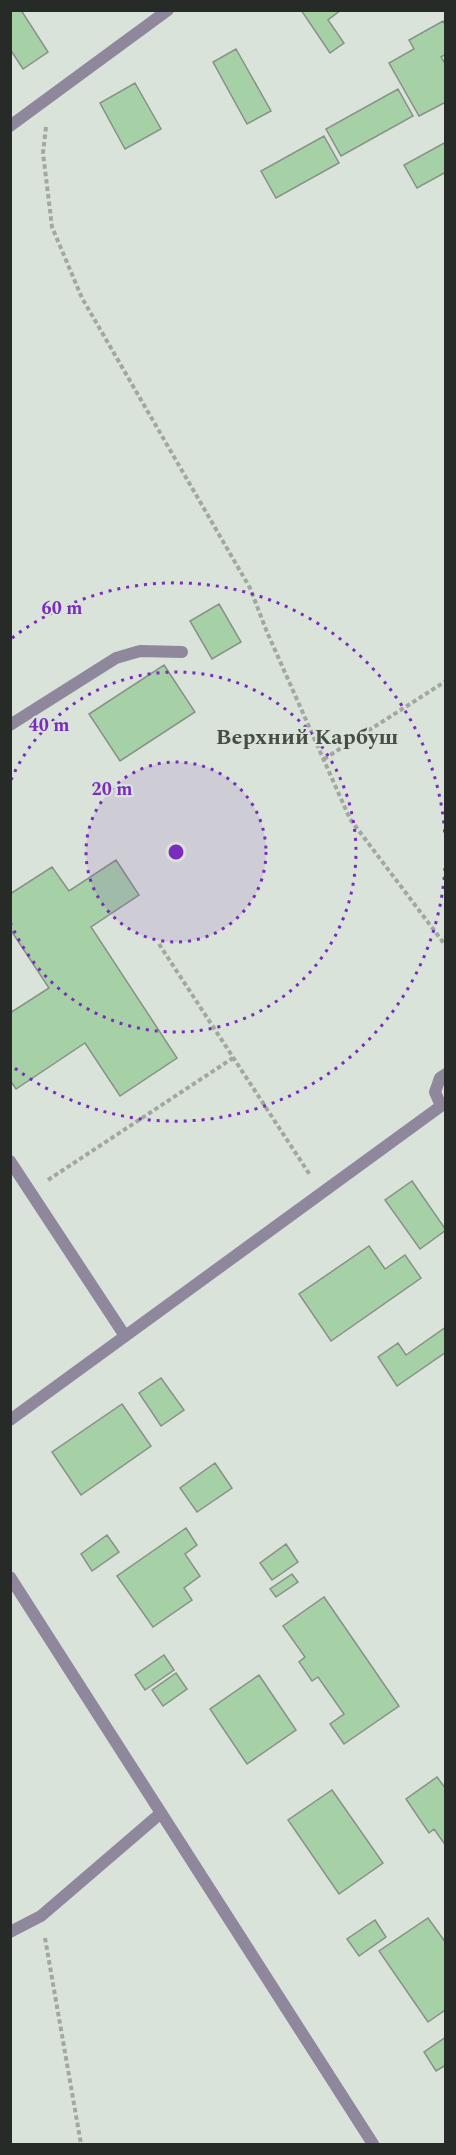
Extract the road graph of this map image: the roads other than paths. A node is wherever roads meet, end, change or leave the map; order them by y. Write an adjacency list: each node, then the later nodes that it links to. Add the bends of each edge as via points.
1 (168, 10): 2 (street)
2 (10, 126)
3 (182, 652): 4 (street, via 140,651 116,658)
4 (10, 724)
5 (446, 1074): 6 (street, via 440,1078 435,1092)
6 (443, 1110): 8 (street)
7 (10, 1161): 8 (street)
8 (125, 1336): 9 (street)
9 (10, 1420)
10 (10, 1577): 11 (street)
11 (161, 1812): 12 (street, via 41,1916); 13 (street)
12 (10, 1932)
13 (373, 2145)

